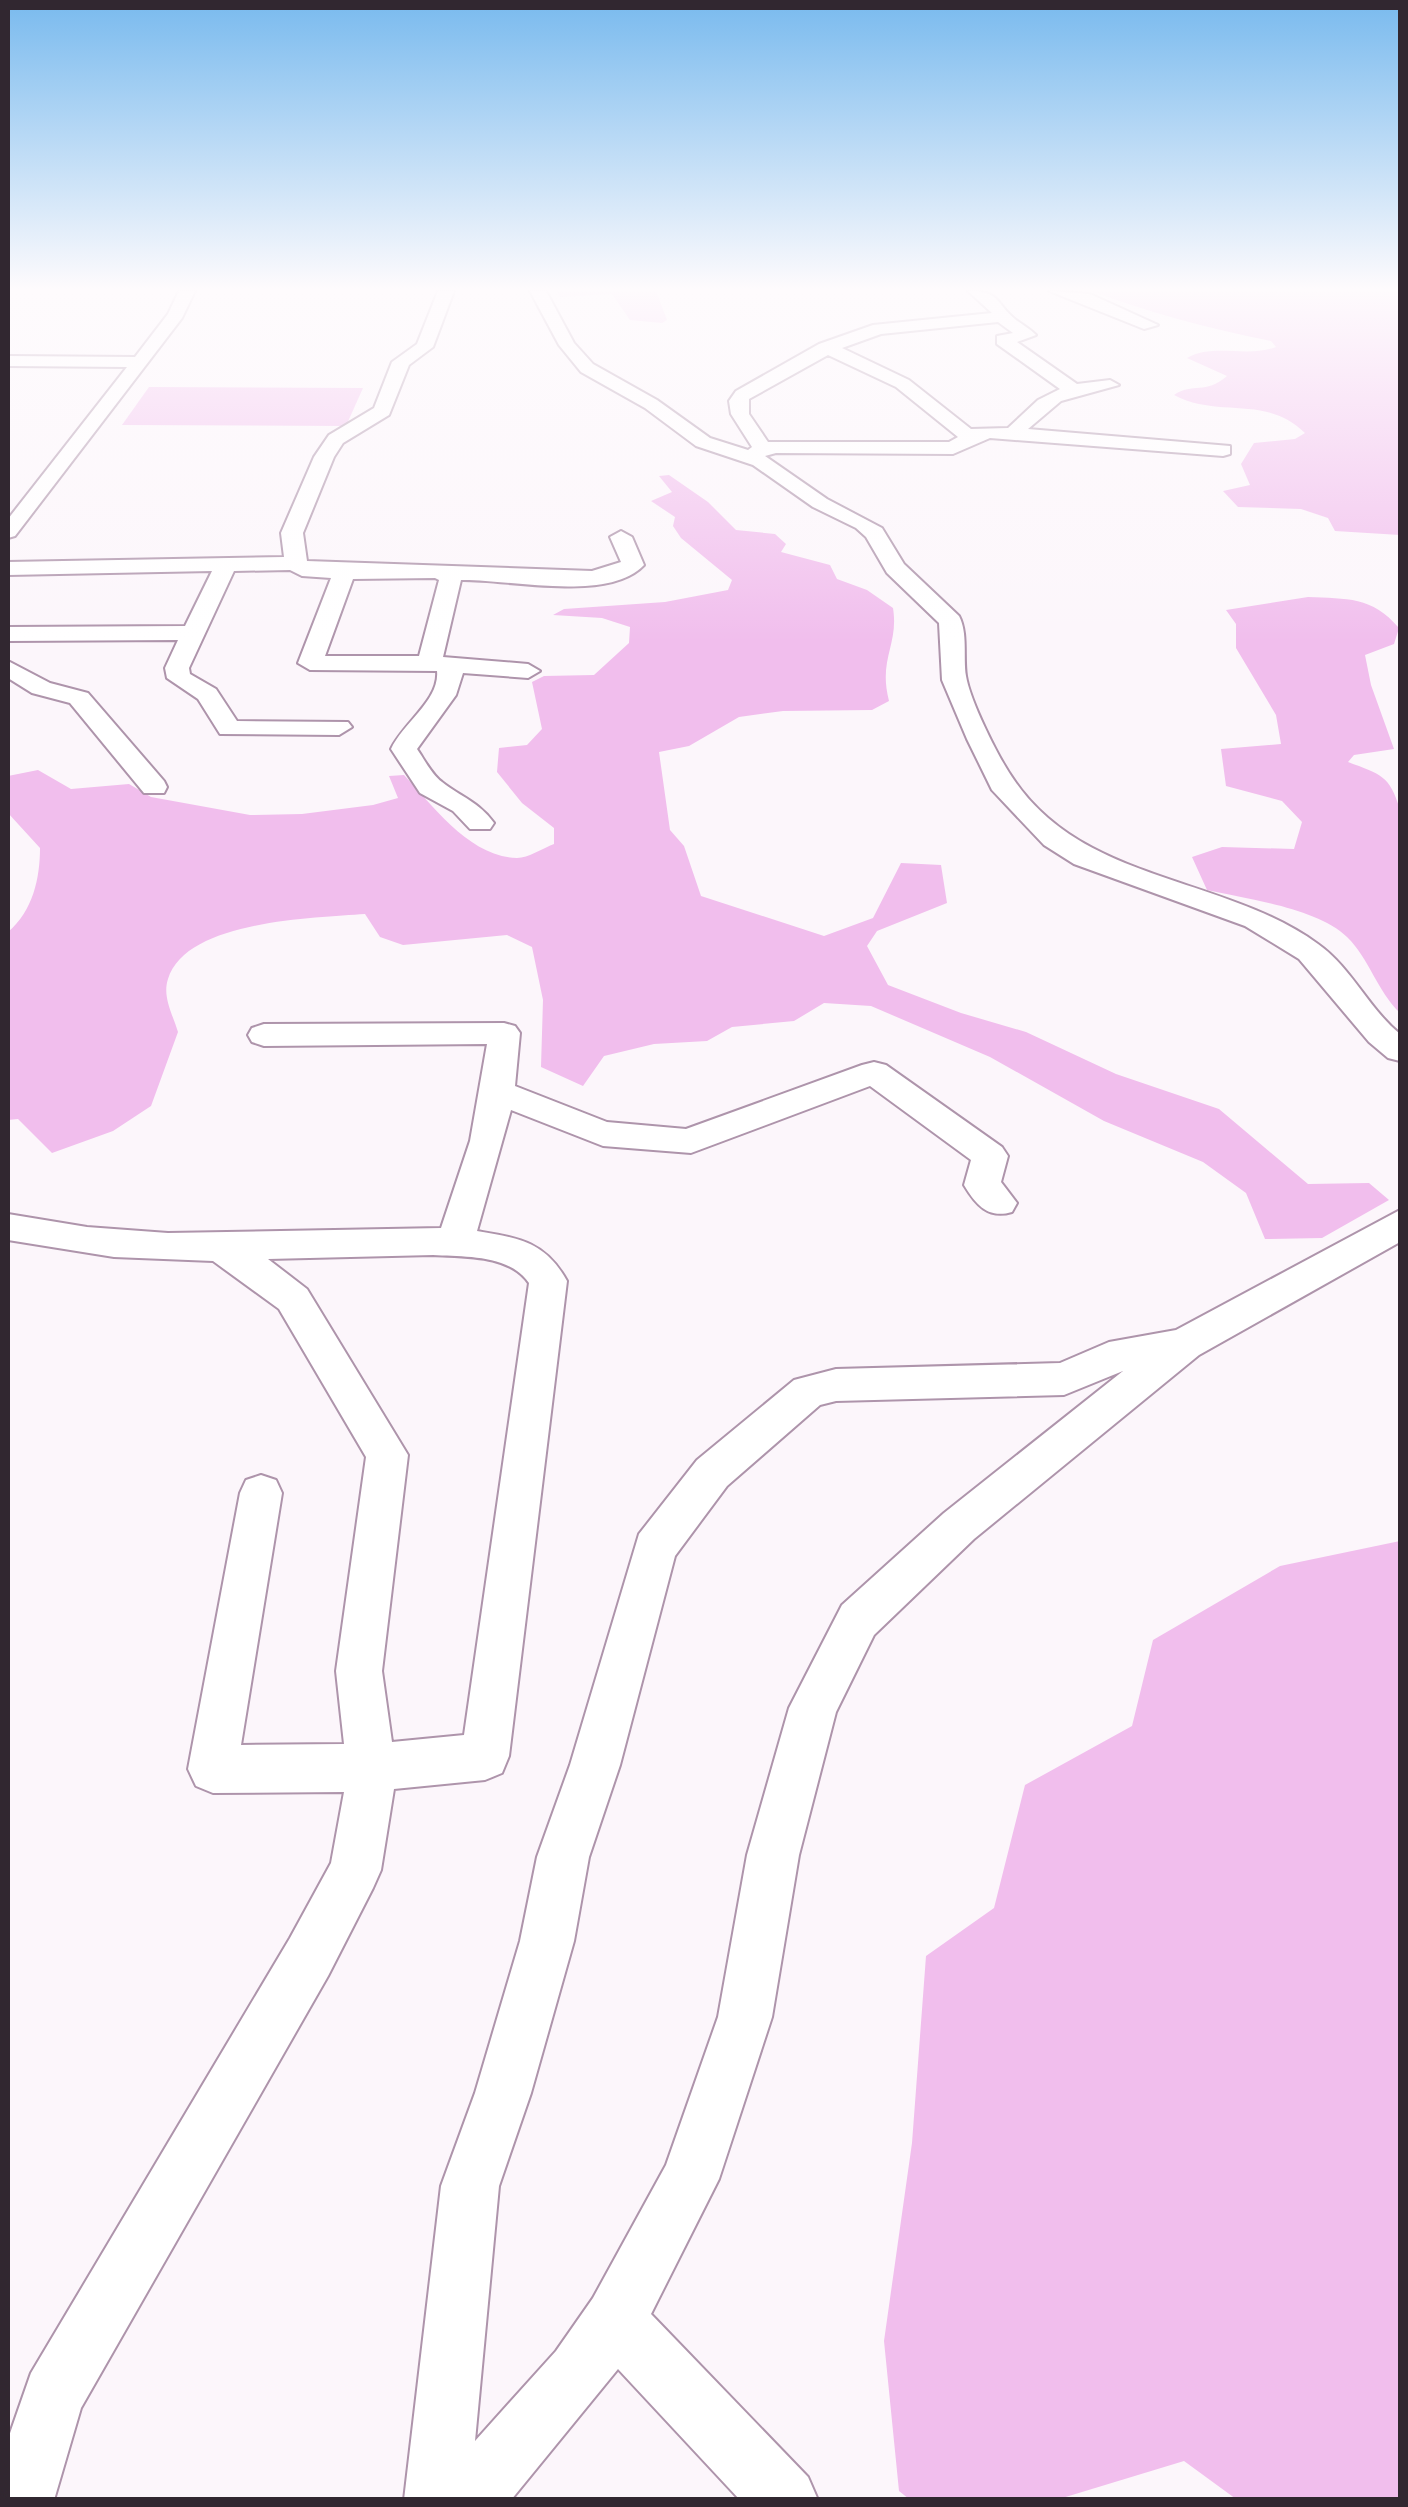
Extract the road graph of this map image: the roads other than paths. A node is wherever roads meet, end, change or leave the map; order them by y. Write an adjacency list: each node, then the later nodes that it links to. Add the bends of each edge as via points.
1 (103, 408): 13 (street)
2 (383, 408): 15 (street, via 336,439 324,457 292,533)
3 (653, 408): 12 (street, via 703,442)
4 (739, 408): 12 (street)
5 (936, 408): 7 (street)
6 (1036, 408): 9 (street)
7 (940, 412): 8 (street); 10 (street)
8 (990, 432): 9 (street); 10 (street)
9 (1012, 435): 11 (street)
10 (968, 437): 12 (street, via 953,448)
11 (1223, 450)
12 (756, 453): 29 (street, via 820,503 874,533 895,568 952,620 954,680 980,739 1002,784 1054,840 1084,858 1256,920 1310,952)
13 (10, 524)
14 (622, 537): 19 (street, via 633,565 612,574)
15 (296, 563): 16 (street); 18 (street)
16 (225, 567): 17 (street); 20 (street)
17 (8, 568)
18 (344, 572): 19 (street); 22 (street, via 310,663)
19 (448, 574): 22 (street)
20 (196, 633): 21 (street); 25 (street, via 177,668 179,678 206,694 229,729)
21 (8, 634)
22 (436, 664): 24 (street); 27 (street, via 451,673 449,690 404,749 430,787 463,804)
23 (8, 668): 26 (street, via 40,688 79,698)
24 (528, 670)
25 (339, 727)
26 (154, 787)
27 (480, 824)
28 (264, 1035): 30 (street, via 504,1033)
29 (1400, 1050)
30 (501, 1092): 31 (street, via 602,1134 692,1141 874,1073 990,1156 982,1185); 34 (street)
31 (999, 1203)
32 (1400, 1223): 36 (street)
33 (8, 1226): 35 (street, via 50,1237)
34 (454, 1244): 35 (street); 38 (street, via 510,1251 533,1262 548,1281 485,1756)
35 (219, 1247): 38 (street, via 293,1298 388,1455 359,1670)
36 (1185, 1344): 39 (street, via 958,1526 858,1620 813,1708 773,1856 746,2017 722,2094 690,2179); 41 (street, via 1109,1358 1064,1378 854,1384 808,1392 712,1473 655,1548 562,1858 547,1941 504,2093 470,2186)
37 (260, 1493): 38 (street, via 212,1768)
38 (371, 1768): 40 (street, via 355,1870 53,2395)
39 (615, 2320): 42 (street, via 578,2373); 43 (street)
40 (20, 2500)
41 (437, 2500)
42 (467, 2500)
43 (785, 2500)

